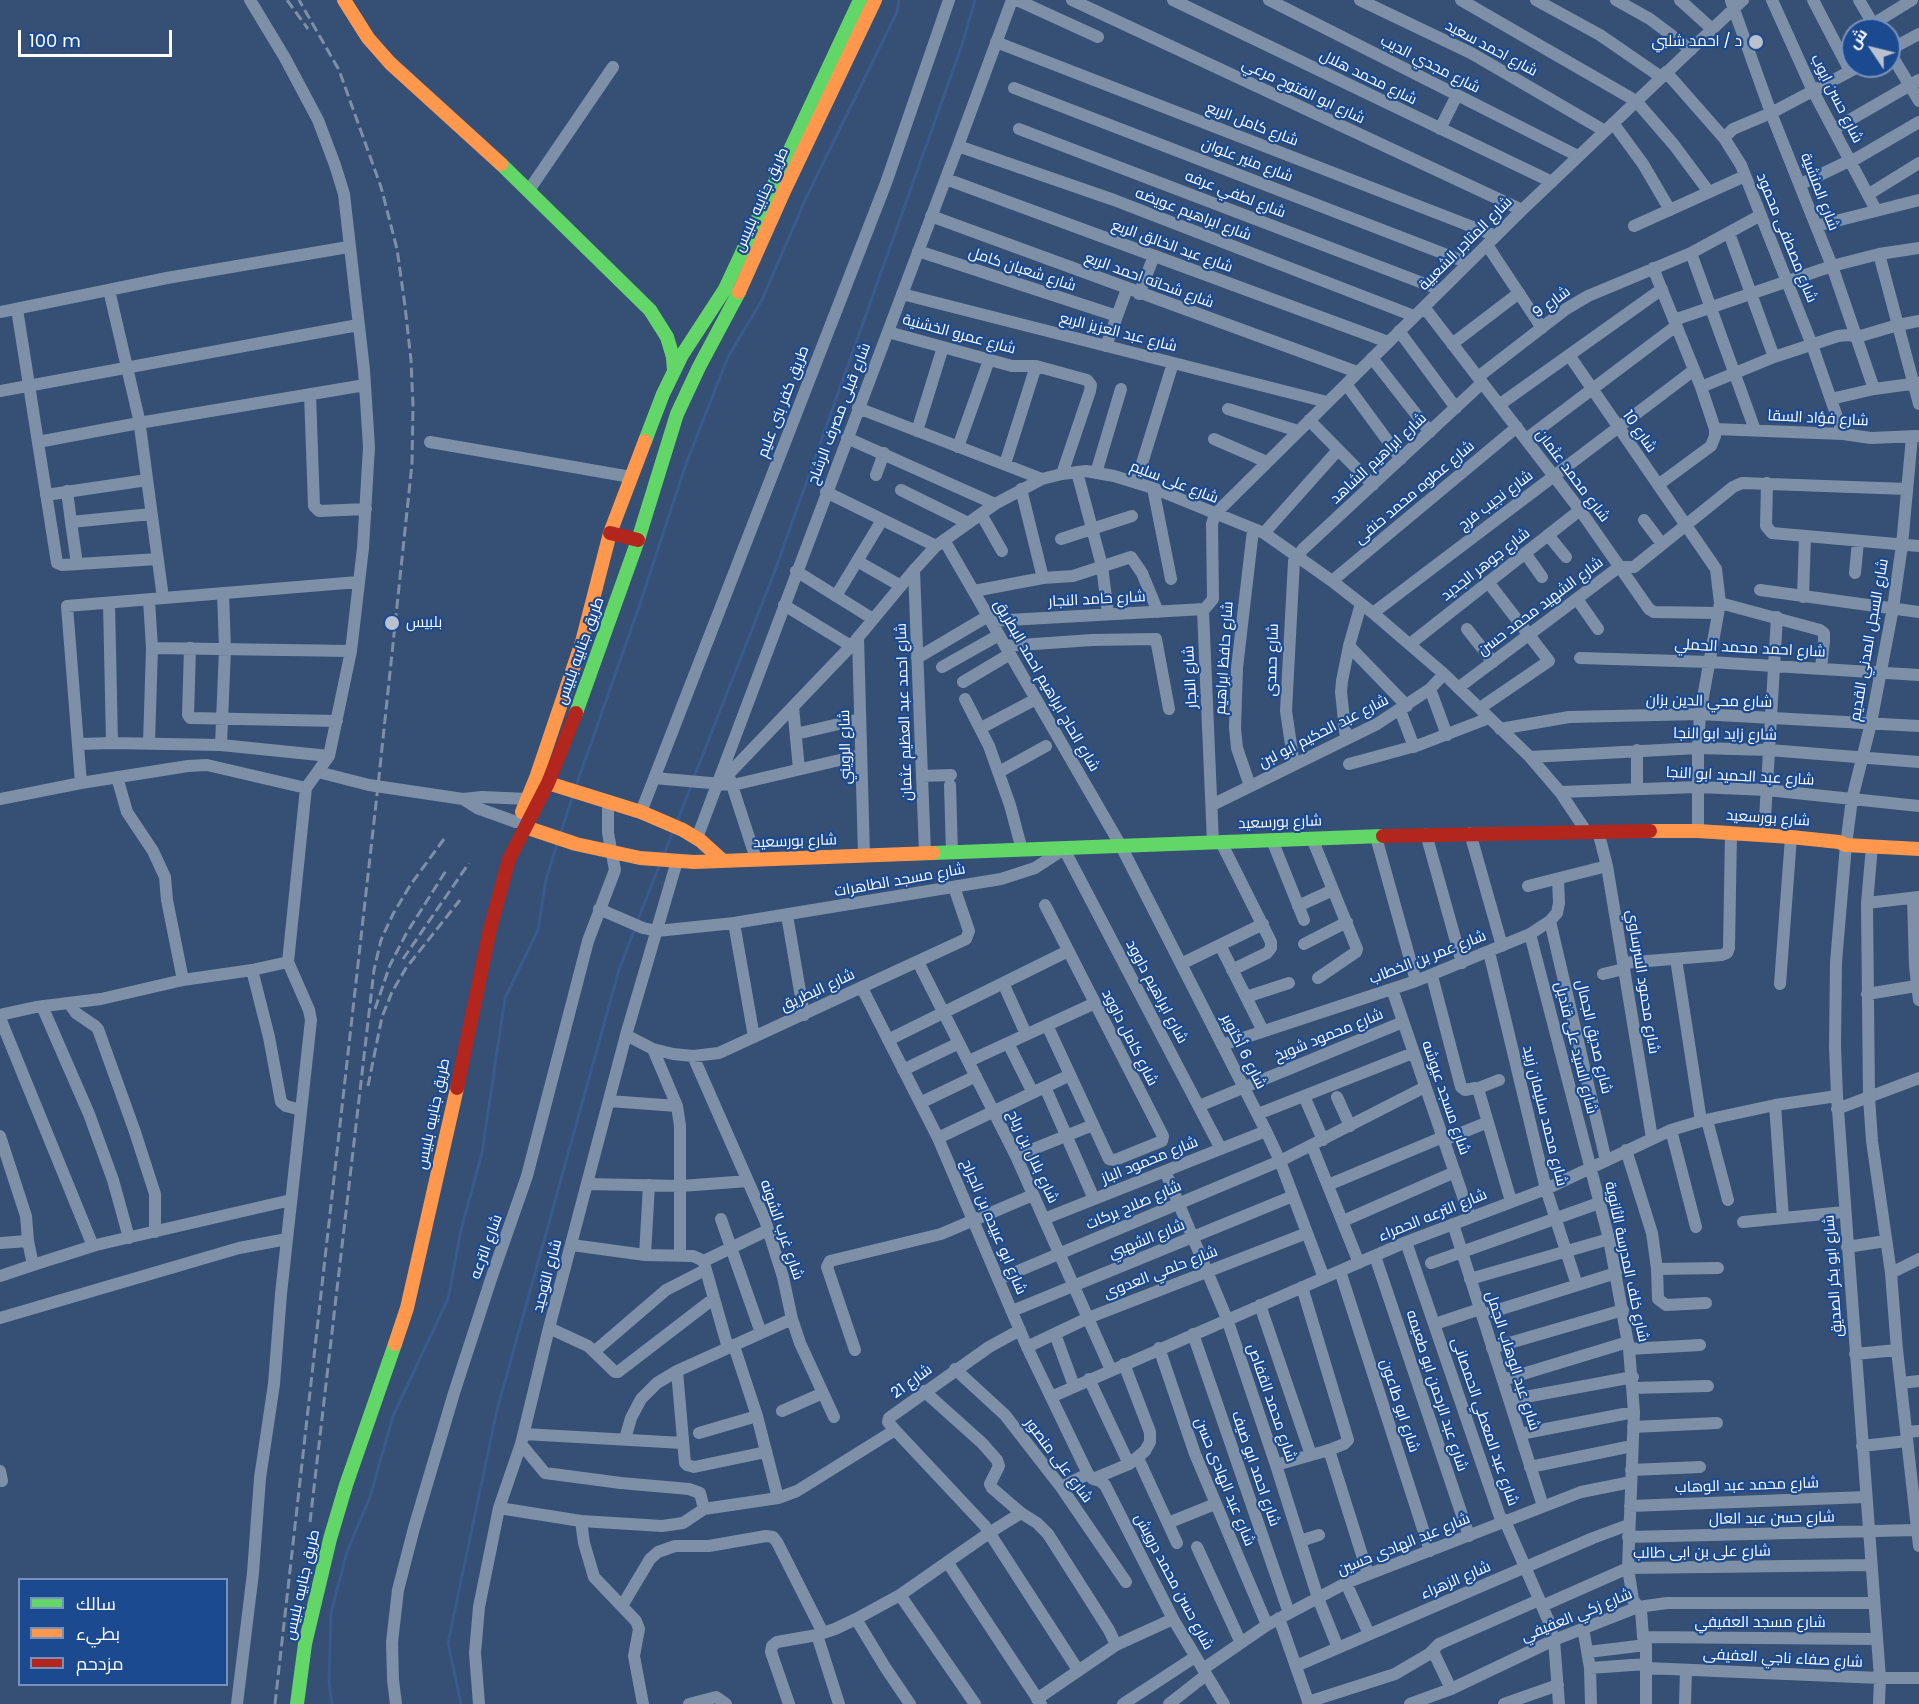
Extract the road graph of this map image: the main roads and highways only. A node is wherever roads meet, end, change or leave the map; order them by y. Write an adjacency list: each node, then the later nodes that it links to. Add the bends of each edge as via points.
1 (345, 0): 7 (main road, via 368,38 390,63 529,190 650,310 667,337)
2 (860, 0): 4 (main road, طريق جنابيه بلبيس)
3 (875, 0): 4 (main road, طريق جنابيه بلبيس)
4 (848, 43): 5 (main road, طريق جنابيه بلبيس, via 725,289); 6 (main road, طريق جنابيه بلبيس, via 743,285)
5 (682, 355): 6 (main road); 7 (main road, طريق جنابيه بلبيس)
6 (699, 367): 9 (main road, طريق جنابيه بلبيس, via 671,429)
7 (674, 371): 8 (main road, طريق جنابيه بلبيس)
8 (610, 533): 9 (main road); 11 (main road, طريق جنابيه بلبيس, via 582,642)
9 (638, 540): 10 (main road, طريق جنابيه بلبيس)
10 (553, 785): 11 (main road, طريق جنابيه بلبيس); 15 (main road, via 641,812 683,830)
11 (521, 825): 15 (main road, شارع بورسعيد, via 576,844 640,858); 16 (main road, طريق جنابيه بلبيس, via 501,882 407,1308 330,1539 305,1644)
12 (1919, 841): 13 (main road, شارع بورسعيد)
13 (1844, 842): 14 (main road, شارع بورسعيد); 15 (main road, شارع بورسعيد, via 1698,831 1592,831)
14 (1919, 849)
15 (722, 860)
16 (297, 1704)

